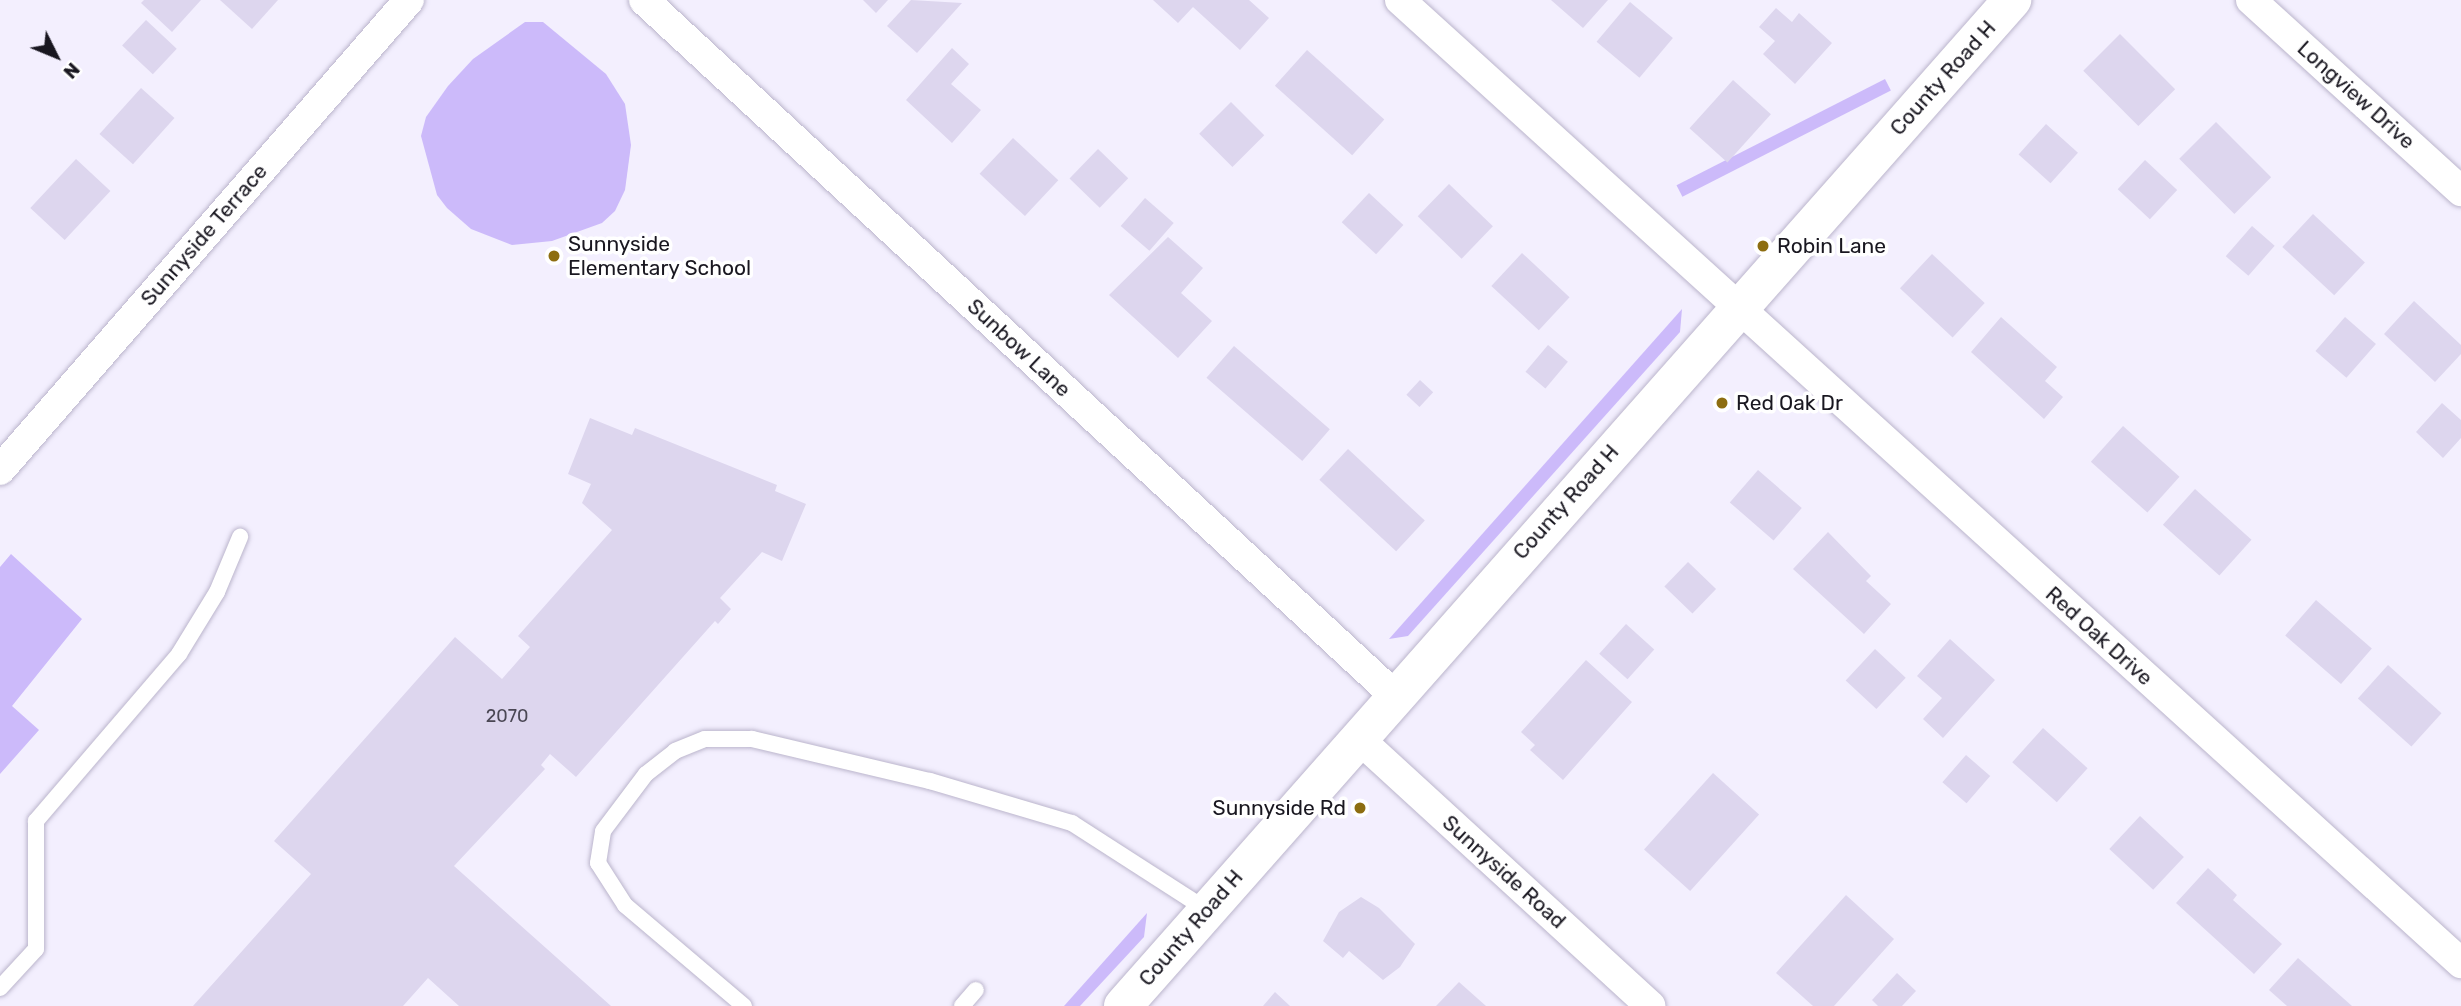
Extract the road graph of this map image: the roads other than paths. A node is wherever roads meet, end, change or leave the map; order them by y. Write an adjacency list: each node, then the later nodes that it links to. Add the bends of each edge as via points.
1 (409, 0): 8 (street, Sunnyside Terrace)
2 (644, 0): 10 (street, Sunbow Lane)
3 (1400, 0): 7 (street)
4 (2012, 0): 7 (street, County Road H)
5 (2251, 0): 6 (street, Longview Drive)
6 (2461, 191)
7 (1738, 309): 10 (street, County Road H); 13 (street, Red Oak Drive)
8 (0, 470)
9 (240, 537): 14 (lane, via 217,592 179,654 36,821 36,949)
10 (1394, 695): 11 (street, County Road H)
11 (1357, 737): 12 (street, County Road H); 19 (street, Sunnyside Road)
12 (1207, 910): 16 (lane, via 1072,823 930,782 752,739 705,738 675,751 646,774 603,831 598,863 625,905); 18 (street, County Road H)
13 (2461, 963)
14 (0, 988)
15 (976, 990): 17 (lane)
16 (744, 1006)
17 (962, 1006)
18 (1123, 1006)
19 (1651, 1006)

